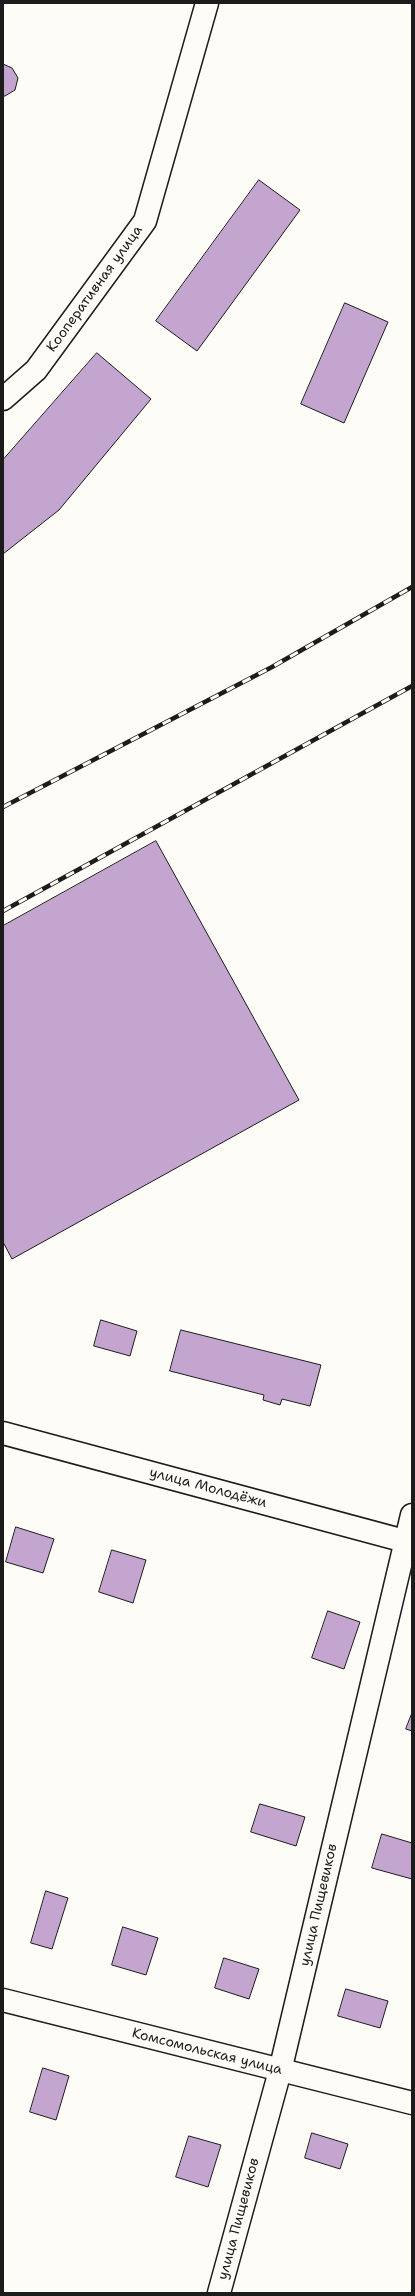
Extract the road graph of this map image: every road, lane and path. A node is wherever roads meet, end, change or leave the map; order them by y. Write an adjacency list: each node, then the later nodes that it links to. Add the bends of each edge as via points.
1 (207, 3): 2 (street, Кооперативная улица, via 145,221 36,370)
2 (3, 399)
3 (3, 1433): 5 (street, улица Молодёжи)
4 (412, 1515): 5 (street, улица Пищевиков)
5 (409, 1542): 7 (street, улица Пищевиков)
6 (3, 2000): 7 (street, Комсомольская улица)
7 (280, 2071): 8 (street, Комсомольская улица); 9 (street, улица Пищевиков)
8 (412, 2103)
9 (219, 2293)

